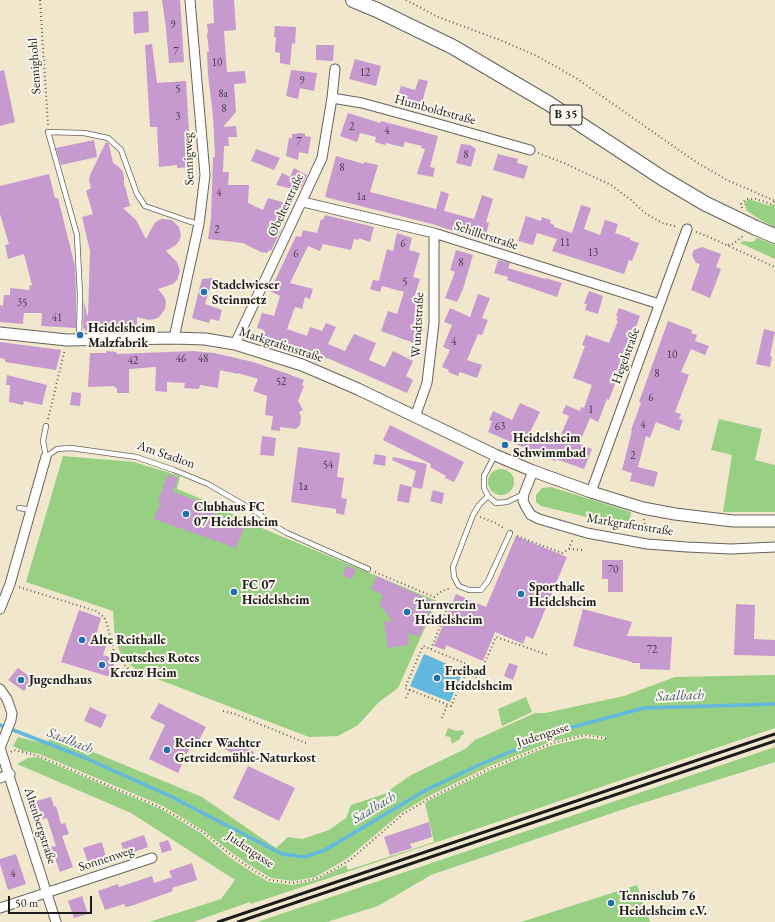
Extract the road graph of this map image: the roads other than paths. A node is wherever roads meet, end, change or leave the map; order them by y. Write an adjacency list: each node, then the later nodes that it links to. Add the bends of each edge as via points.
1 (190, 0): 7 (street, Sennigweg, via 205,175)
2 (353, 0): 10 (main road, B 35, via 453,47 548,103 706,204)
3 (335, 69): 4 (street, Obelterstraße)
4 (332, 98): 5 (street, Humboldtstraße, via 362,103); 6 (street, Obelterstraße, via 322,158)
5 (530, 150)
6 (303, 202): 9 (street, Schillerstraße); 15 (street, Obelterstraße)
7 (199, 224): 13 (street, Sennigweg); 14 (lane, via 145,206 137,194 121,150 108,138 84,132 48,132 77,235)
8 (687, 229): 11 (street, Hegelstraße)
9 (434, 233): 11 (street, Schillerstraße); 16 (street, Wundtstraße, via 434,323 427,383)
10 (775, 236)
11 (659, 304): 21 (street, Hegelstraße)
12 (0, 333): 14 (street, Markgrafenstraße)
13 (174, 338): 14 (street, Markgrafenstraße); 15 (street, Markgrafenstraße, via 205,339)
14 (79, 341)
15 (235, 344): 16 (street, Markgrafenstraße, via 302,365)
16 (415, 417): 18 (street, Markgrafenstraße)
17 (46, 426): 19 (lane)
18 (495, 455): 20 (street, Markgrafenstraße); 23 (lane, via 484,476 484,488)
19 (46, 457): 25 (street); 29 (lane, Am Stadion, via 57,449 72,448 136,456 208,484 287,533)
20 (533, 471): 21 (street, Markgrafenstraße); 22 (street)
21 (591, 492): 26 (street, Markgrafenstraße, via 643,508 675,514 733,521)
22 (524, 494): 23 (lane, via 507,502 496,503); 28 (street, Markgrafenstraße, via 526,508 532,515 576,530 647,544 731,549)
23 (488, 496): 27 (lane, via 473,515 453,567 454,577 459,586 469,590 481,590 488,581)
24 (19, 508): 25 (lane)
25 (31, 510): 30 (street)
26 (775, 521)
27 (510, 533)
28 (775, 546)
29 (368, 569)
30 (0, 610)
31 (0, 689): 32 (street, via 11,707 11,720)
32 (1, 751): 33 (street, Altenbergstraße)
33 (10, 774): 34 (street); 36 (street, Altenbergstraße)
34 (0, 778)
35 (152, 858): 36 (street, Sonnenweg)
36 (47, 892): 37 (street, Sonnenweg); 38 (street, Altenbergstraße)
37 (0, 908)
38 (56, 922)

